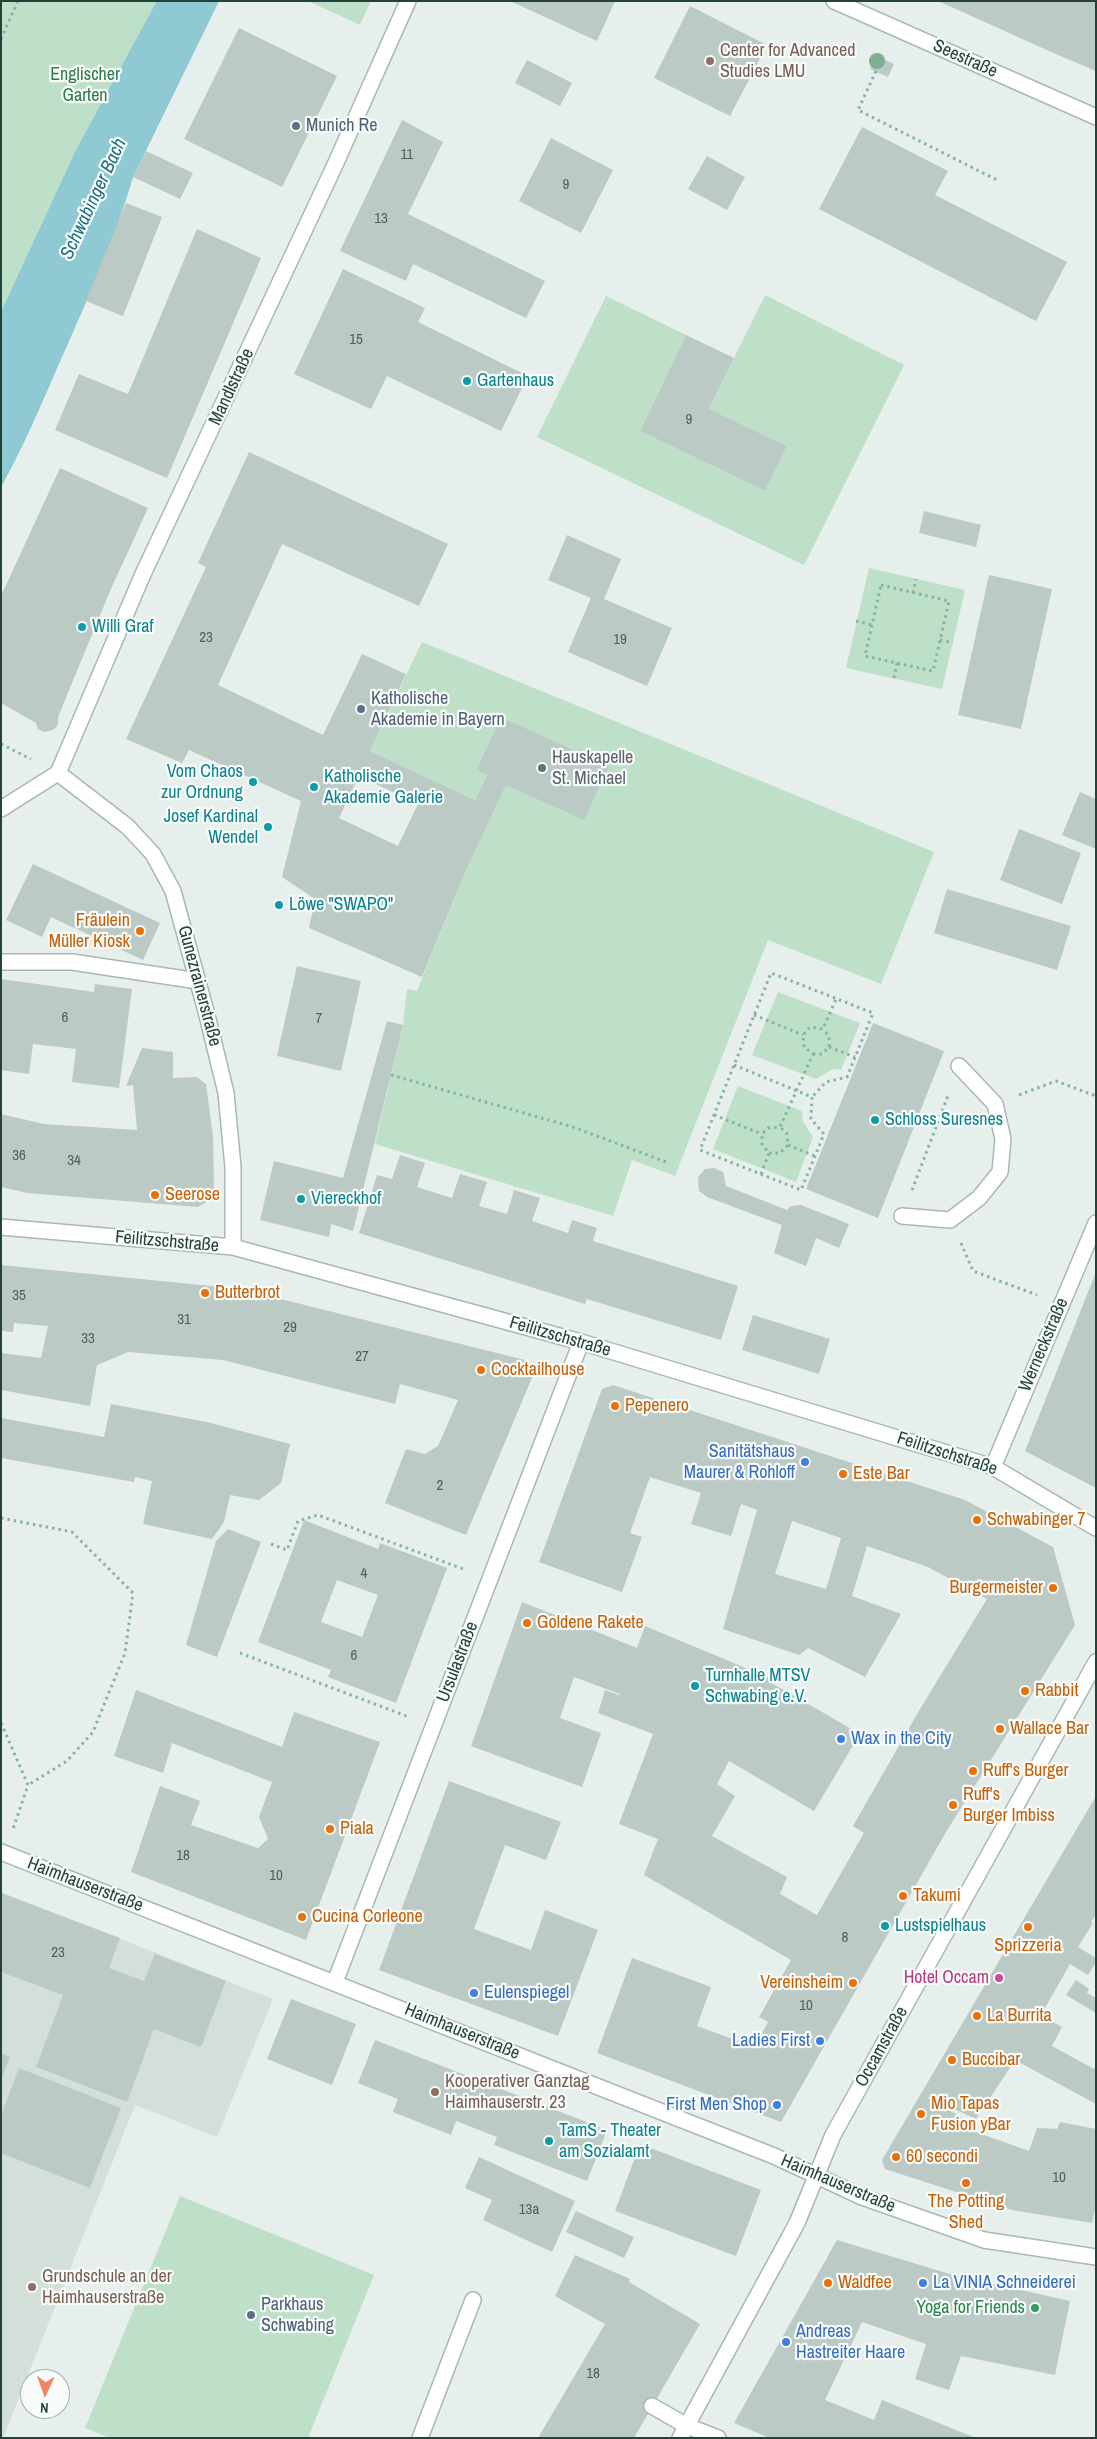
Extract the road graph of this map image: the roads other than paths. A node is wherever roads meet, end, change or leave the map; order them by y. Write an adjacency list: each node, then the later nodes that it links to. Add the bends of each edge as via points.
1 (408, 1): 4 (street, Mandlstraße, via 143,574)
2 (834, 1): 3 (street, Seestraße)
3 (1096, 117)
4 (58, 773): 5 (street); 7 (street, Gunezrainerstraße, via 128,828 153,854 173,891)
5 (1, 809)
6 (1, 962): 7 (street, via 72,962)
7 (198, 981): 12 (street, Gunezrainerstraße, via 226,1093 233,1167)
8 (959, 1066): 9 (street, via 995,1104 1003,1140 1000,1172 979,1198 950,1220)
9 (902, 1216)
10 (1096, 1223): 14 (street, Werneckstraße)
11 (1, 1227): 12 (street, Feilitzschstraße)
12 (233, 1247): 13 (street, Feilitzschstraße)
13 (581, 1342): 14 (street, Feilitzschstraße); 18 (street, Ursulastraße)
14 (993, 1466): 15 (street, Feilitzschstraße)
15 (1096, 1528)
16 (1096, 1662): 19 (street, Occamstraße, via 833,2134)
17 (1, 1852): 18 (street, Haimhauserstraße)
18 (335, 1982): 19 (street, Haimhauserstraße, via 774,2156)
19 (816, 2176): 20 (street, Haimhauserstraße, via 862,2197 984,2240); 23 (street, Occamstraße, via 797,2223)
20 (1096, 2257)
21 (473, 2300): 24 (street)
22 (652, 2406): 23 (street)
23 (683, 2432): 25 (street)
24 (420, 2438)
25 (718, 2438)

